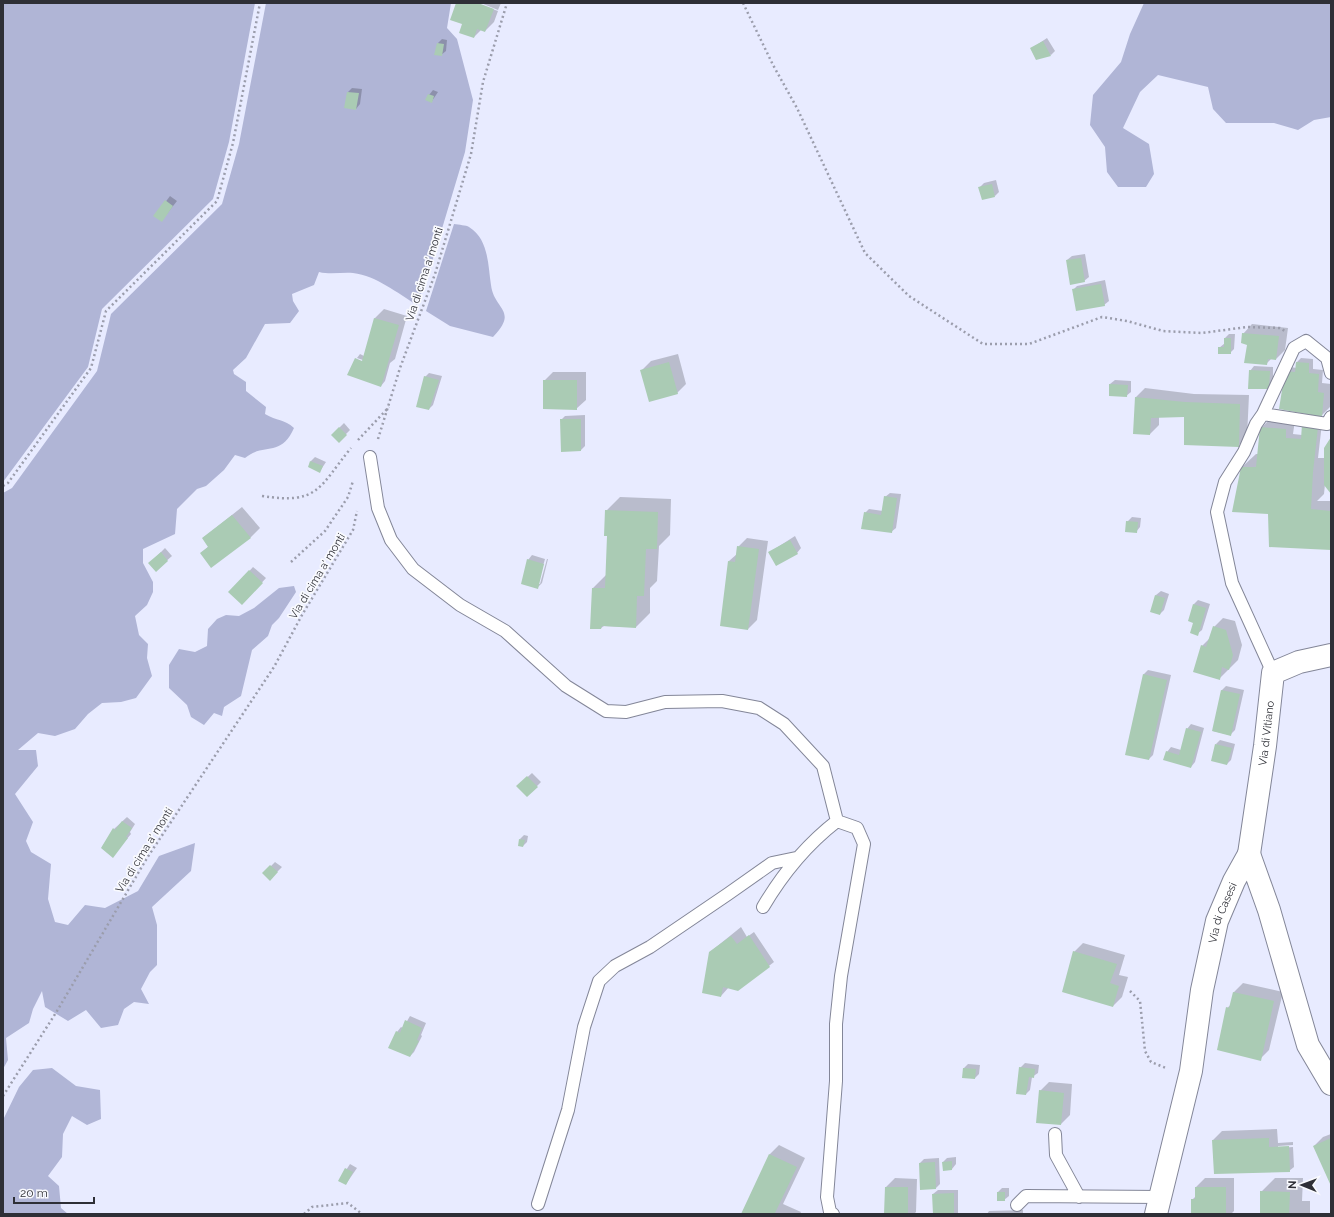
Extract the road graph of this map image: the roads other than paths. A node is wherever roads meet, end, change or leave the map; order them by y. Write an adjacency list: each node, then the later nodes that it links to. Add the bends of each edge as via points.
1 (1331, 373): 2 (lane, via 1327,358 1306,341 1294,348)
2 (1263, 414): 3 (lane, via 1328,424); 6 (lane, via 1225,482 1217,512 1232,583)
3 (1331, 417)
4 (370, 457): 7 (lane, via 378,508 391,540 413,569 460,605 505,631 566,686 606,711 626,712 672,702 722,701 759,708 784,724 823,766)
5 (1331, 655): 6 (street, via 1299,662)
6 (1273, 673): 8 (street, Via di Vitiano)
7 (837, 821): 9 (lane); 17 (lane, via 857,828 864,844 841,976 836,1024 836,1081 827,1197 830,1212)
8 (1249, 854): 11 (street, via 1269,910 1308,1045); 16 (street, Via di Casesi, via 1217,921 1202,990 1191,1071)
9 (796, 858): 10 (lane); 14 (lane, via 772,862 650,947 615,966 599,981 584,1027 568,1110)
10 (764, 907)
11 (1331, 1084)
12 (1055, 1134): 13 (lane, via 1056,1155)
13 (1079, 1197): 15 (lane, via 1026,1196); 16 (lane)
14 (538, 1204)
15 (1017, 1205)
16 (1159, 1205)
17 (833, 1214)

